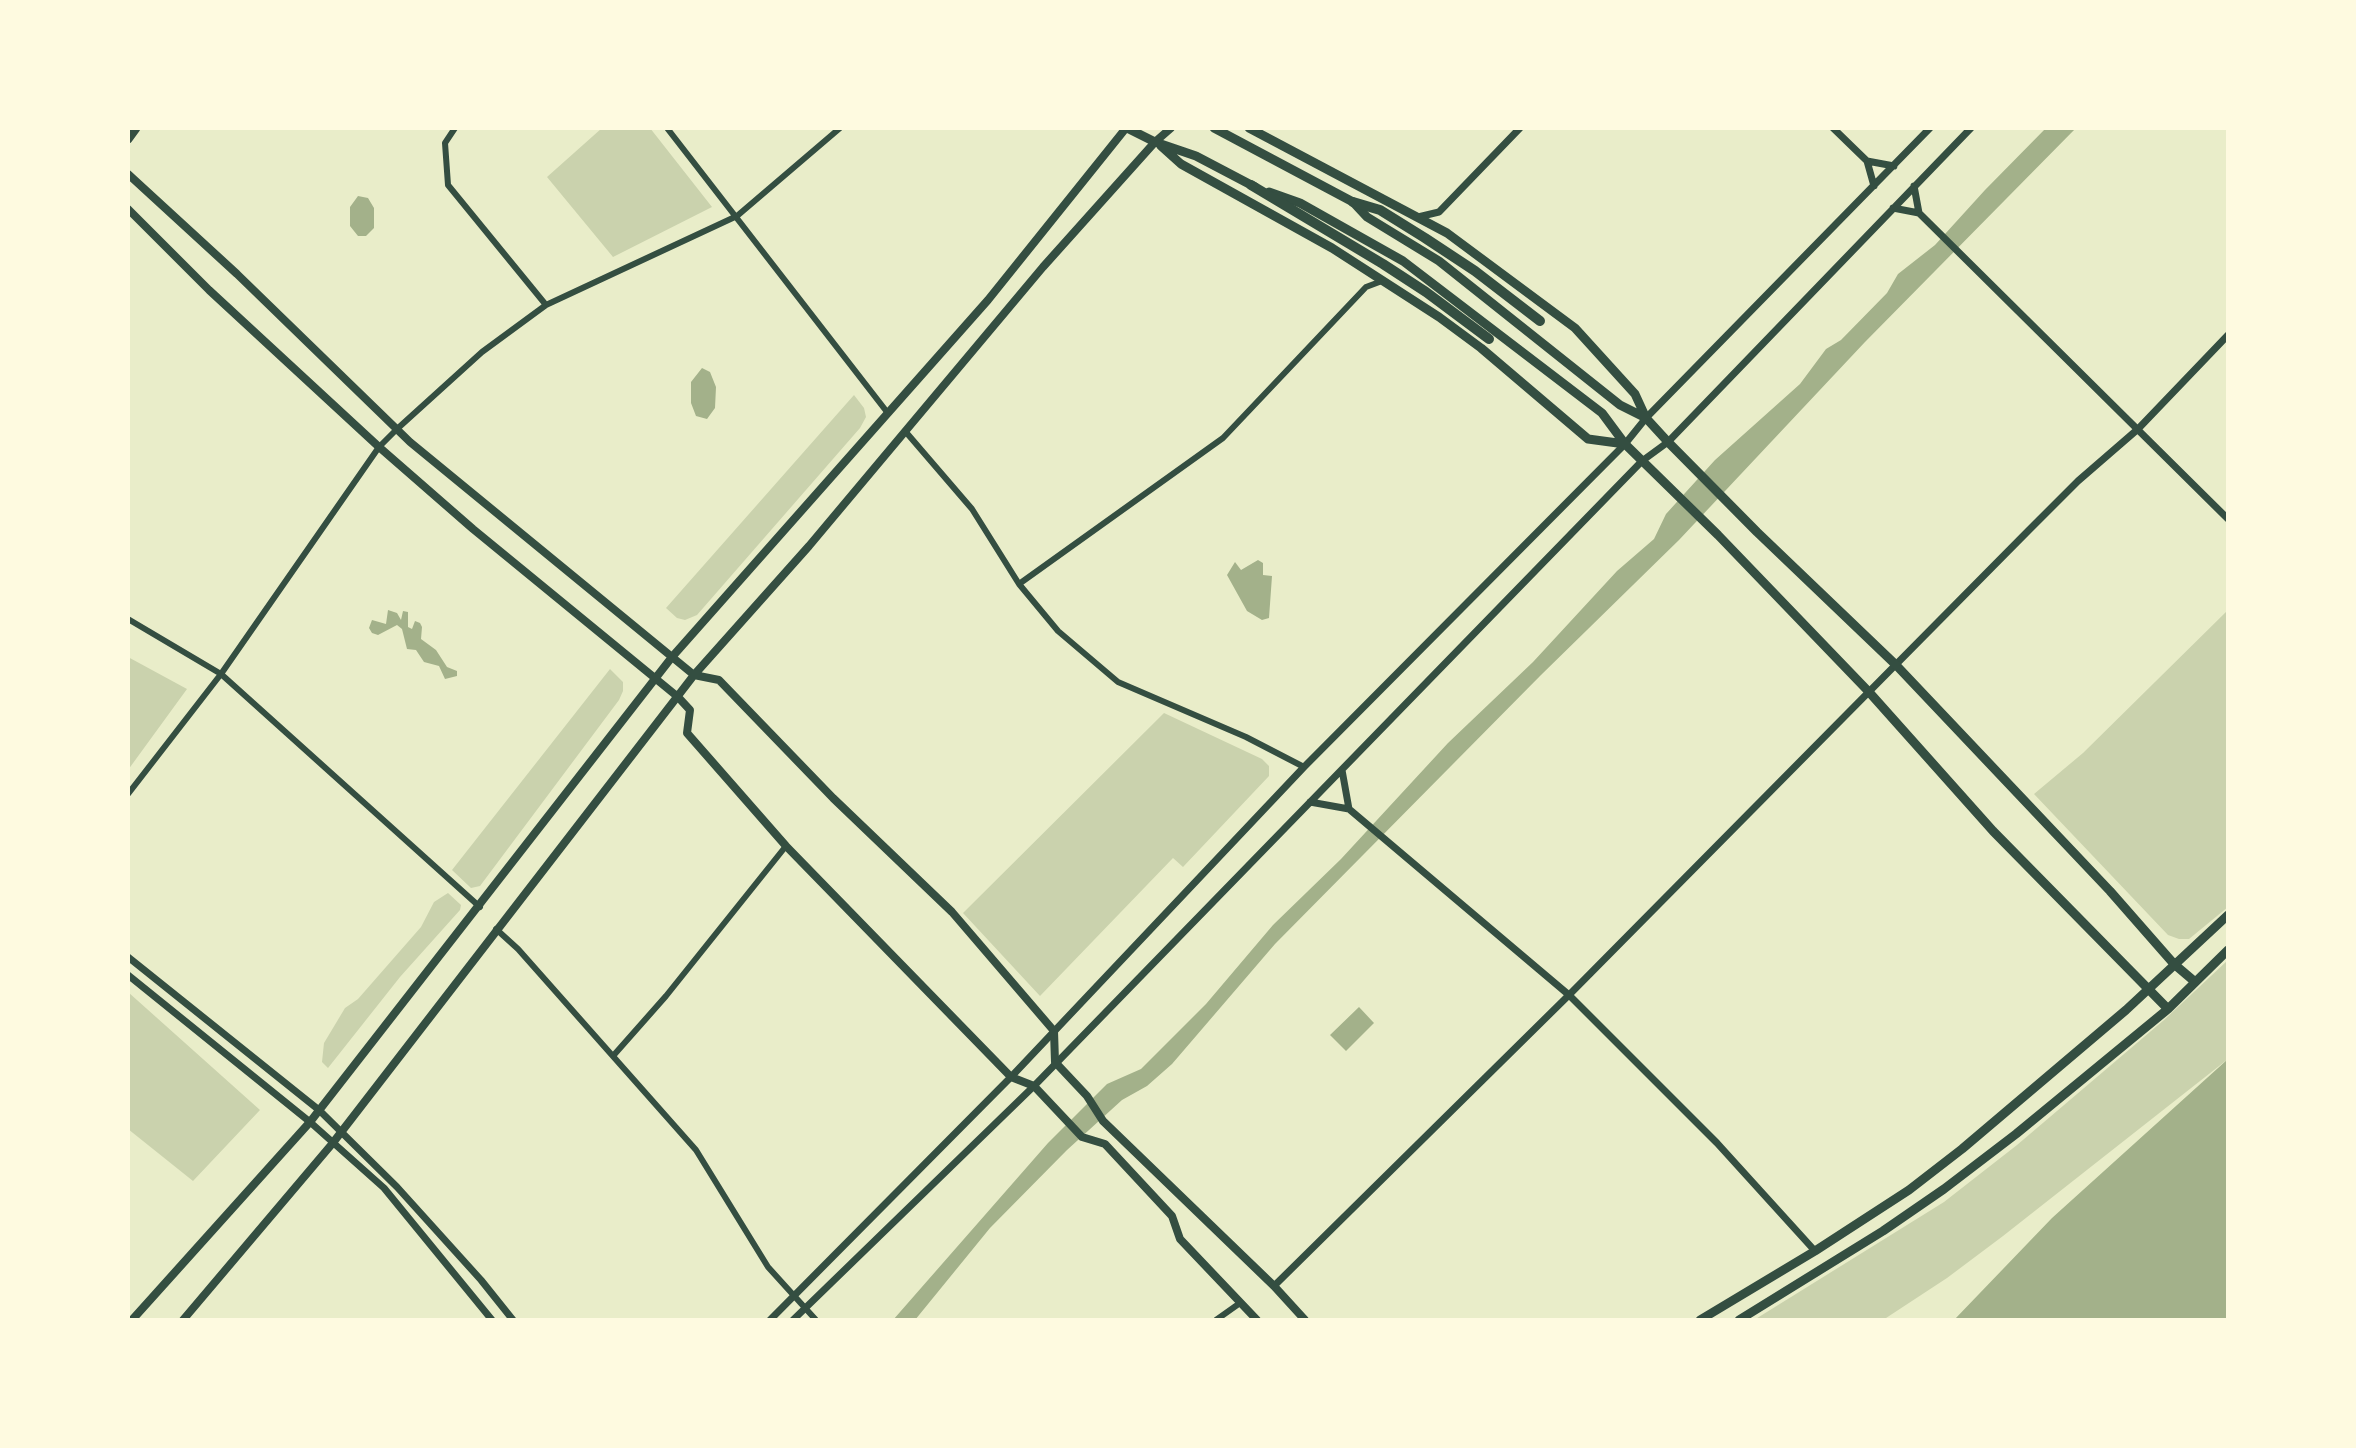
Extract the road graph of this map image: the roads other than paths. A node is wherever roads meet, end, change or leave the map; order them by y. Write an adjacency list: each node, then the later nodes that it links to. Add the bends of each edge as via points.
1 (136, 128): 13 (main road)
2 (455, 128): 32 (street, via 445,143 448,185)
3 (667, 128): 26 (street)
4 (840, 128): 26 (street)
5 (1126, 128): 14 (main road); 36 (main road, via 988,300)
6 (1171, 128): 14 (main road)
7 (1214, 128): 21 (main road)
8 (1249, 128): 27 (main road)
9 (1520, 128): 24 (street)
10 (1833, 128): 15 (street)
11 (1930, 128): 16 (street)
12 (1971, 128): 20 (street)
13 (128, 139)
14 (1155, 142): 18 (main road); 29 (main road, via 1181,164); 40 (main road)
15 (1867, 161): 16 (street); 19 (street)
16 (1894, 166): 19 (street)
17 (128, 174): 38 (main road)
18 (1251, 185): 35 (highway, via 1383,264); 42 (main road, via 1300,203 1403,261 1602,413)
19 (1874, 186): 37 (street)
20 (1914, 186): 22 (street); 25 (street)
21 (1353, 202): 33 (highway, via 1380,210 1425,238); 37 (main road, via 1367,217 1439,261 1620,405)
22 (1893, 208): 25 (street); 41 (street)
23 (128, 209): 43 (main road)
24 (1439, 212): 27 (street); 28 (street)
25 (1919, 213): 39 (street)
26 (737, 216): 32 (street); 36 (street)
27 (1418, 218): 28 (main road)
28 (1447, 233): 37 (main road, via 1575,328 1635,394)
29 (1364, 268): 30 (main road); 31 (street)
30 (1384, 280): 31 (street); 42 (main road, via 1481,348 1588,439)
31 (1366, 287): 46 (street, via 1223,438)
32 (546, 305): 38 (street, via 482,352)
33 (1540, 321)
34 (2228, 335): 39 (street)
35 (1489, 339)
36 (887, 412): 48 (main road)
37 (1646, 418): 41 (main road); 42 (street)
38 (397, 429): 43 (street); 48 (main road)
39 (2138, 429): 45 (street); 49 (street, via 2078,481)
40 (905, 431): 46 (street, via 972,509); 51 (main road)
41 (1668, 442): 44 (street); 49 (main road)
42 (1625, 444): 44 (main road); 55 (street)
43 (379, 447): 50 (street); 52 (main road)
44 (1642, 461): 53 (main road); 56 (street)
45 (2228, 519)
46 (1019, 584): 55 (street, via 1058,631 1118,682)
47 (128, 619): 50 (street)
48 (672, 657): 51 (main road); 52 (main road)
49 (1896, 665): 53 (street); 66 (main road)
50 (221, 674): 57 (street); 61 (street)
51 (694, 675): 54 (main road); 72 (main road, via 719,680 952,912)
52 (655, 680): 54 (main road); 61 (main road)
53 (1869, 692): 69 (main road, via 1993,831); 70 (street)
54 (678, 697): 60 (main road, via 690,710 687,733); 63 (main road)
55 (1304, 767): 72 (street)
56 (1342, 770): 58 (street); 59 (street)
57 (128, 794)
58 (1310, 802): 59 (street); 74 (street)
59 (1349, 809): 70 (street)
60 (786, 846): 73 (street); 75 (main road)
61 (480, 907): 77 (main road)
62 (2228, 915): 66 (main road)
63 (496, 929): 73 (street); 79 (main road)
64 (2228, 950): 68 (main road)
65 (128, 957): 77 (street)
66 (2174, 964): 68 (main road); 69 (main road)
67 (128, 975): 78 (street)
68 (2194, 981): 71 (main road)
69 (2149, 990): 71 (main road); 81 (main road, via 1962,1149)
70 (1569, 995): 81 (street, via 1717,1143); 82 (street)
71 (2168, 1009): 97 (main road, via 1944,1189)
72 (1054, 1031): 74 (main road); 75 (street)
73 (613, 1056): 83 (street, via 696,1150 768,1267)
74 (1055, 1062): 76 (street); 82 (main road, via 1103,1121)
75 (1011, 1077): 76 (main road); 83 (street)
76 (1034, 1086): 84 (main road, via 1082,1137 1105,1144 1172,1216 1180,1239); 85 (street)
77 (319, 1110): 78 (main road); 79 (street)
78 (310, 1122): 80 (street); 86 (main road)
79 (341, 1131): 80 (main road); 89 (street)
80 (332, 1144): 87 (main road); 88 (street, via 384,1188)
81 (1815, 1251): 96 (main road)
82 (1274, 1286): 95 (main road)
83 (795, 1296): 85 (street); 90 (street)
84 (1240, 1303): 93 (street); 94 (main road)
85 (805, 1308): 91 (street); 92 (street)
86 (132, 1320)
87 (183, 1320)
88 (492, 1320)
89 (513, 1320)
90 (770, 1320)
91 (793, 1320)
92 (816, 1320)
93 (1216, 1320)
94 (1257, 1320)
95 (1305, 1320)
96 (1700, 1320)
97 (1739, 1320)

